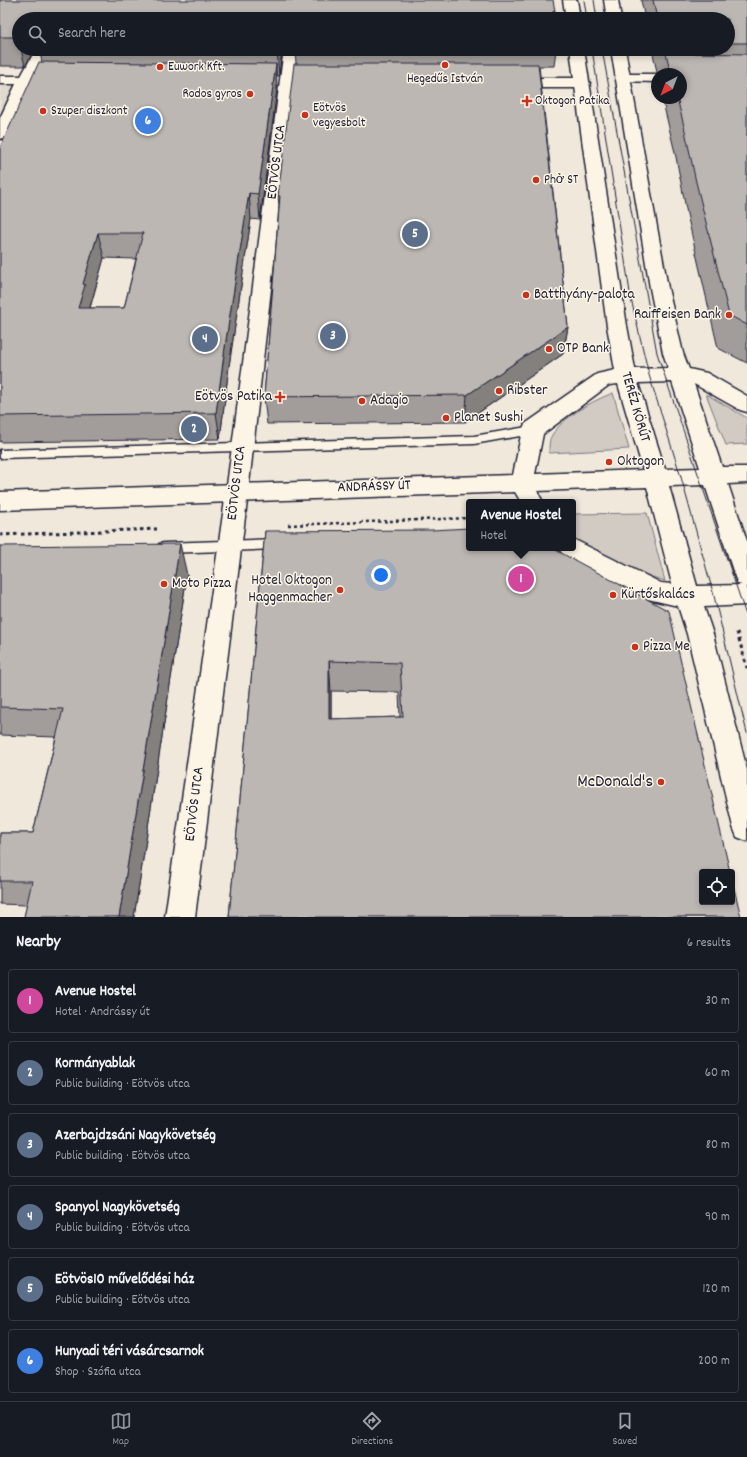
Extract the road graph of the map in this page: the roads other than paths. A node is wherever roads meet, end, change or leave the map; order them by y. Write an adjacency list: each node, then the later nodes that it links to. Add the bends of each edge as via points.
1 (570, 0): 3 (main road)
2 (611, 0): 4 (main road)
3 (572, 12)
4 (613, 12)
5 (39, 56): 12 (main road)
6 (290, 56): 21 (main road, EÖTVÖS UTCA)
7 (578, 56): 15 (main road, TERÉZ KÖRÚT)
8 (619, 56): 9 (main road)
9 (622, 78): 10 (main road); 17 (main road, via 659,288)
10 (651, 78)
11 (0, 80): 12 (main road)
12 (26, 80): 13 (main road); 16 (main road)
13 (73, 81)
14 (494, 83): 15 (main road)
15 (582, 83): 18 (main road, TERÉZ KÖRÚT)
16 (0, 134)
17 (680, 375): 18 (main road); 19 (main road, via 700,378); 24 (main road)
18 (626, 376): 20 (main road, via 604,378); 25 (main road, TERÉZ KÖRÚT)
19 (747, 405)
20 (533, 430): 21 (lane, via 474,440); 26 (main road)
21 (242, 448): 22 (lane); 27 (main road, EÖTVÖS UTCA)
22 (0, 454)
23 (747, 475): 24 (main road, ANDRÁSSY ÚT)
24 (714, 476): 25 (main road, ANDRÁSSY ÚT); 33 (main road)
25 (656, 478): 26 (main road, ANDRÁSSY ÚT); 35 (main road, TERÉZ KÖRÚT)
26 (527, 492): 27 (main road, ANDRÁSSY ÚT)
27 (237, 493): 28 (main road, ANDRÁSSY ÚT); 30 (main road, EÖTVÖS UTCA)
28 (0, 501)
29 (291, 543): 30 (lane)
30 (229, 546): 31 (lane); 37 (main road, EÖTVÖS UTCA)
31 (150, 549)
32 (576, 551): 35 (main road, via 657,592)
33 (747, 577)
34 (747, 595): 35 (main road)
35 (688, 597): 36 (main road, TERÉZ KÖRÚT, via 700,634)
36 (747, 826)
37 (180, 917)

